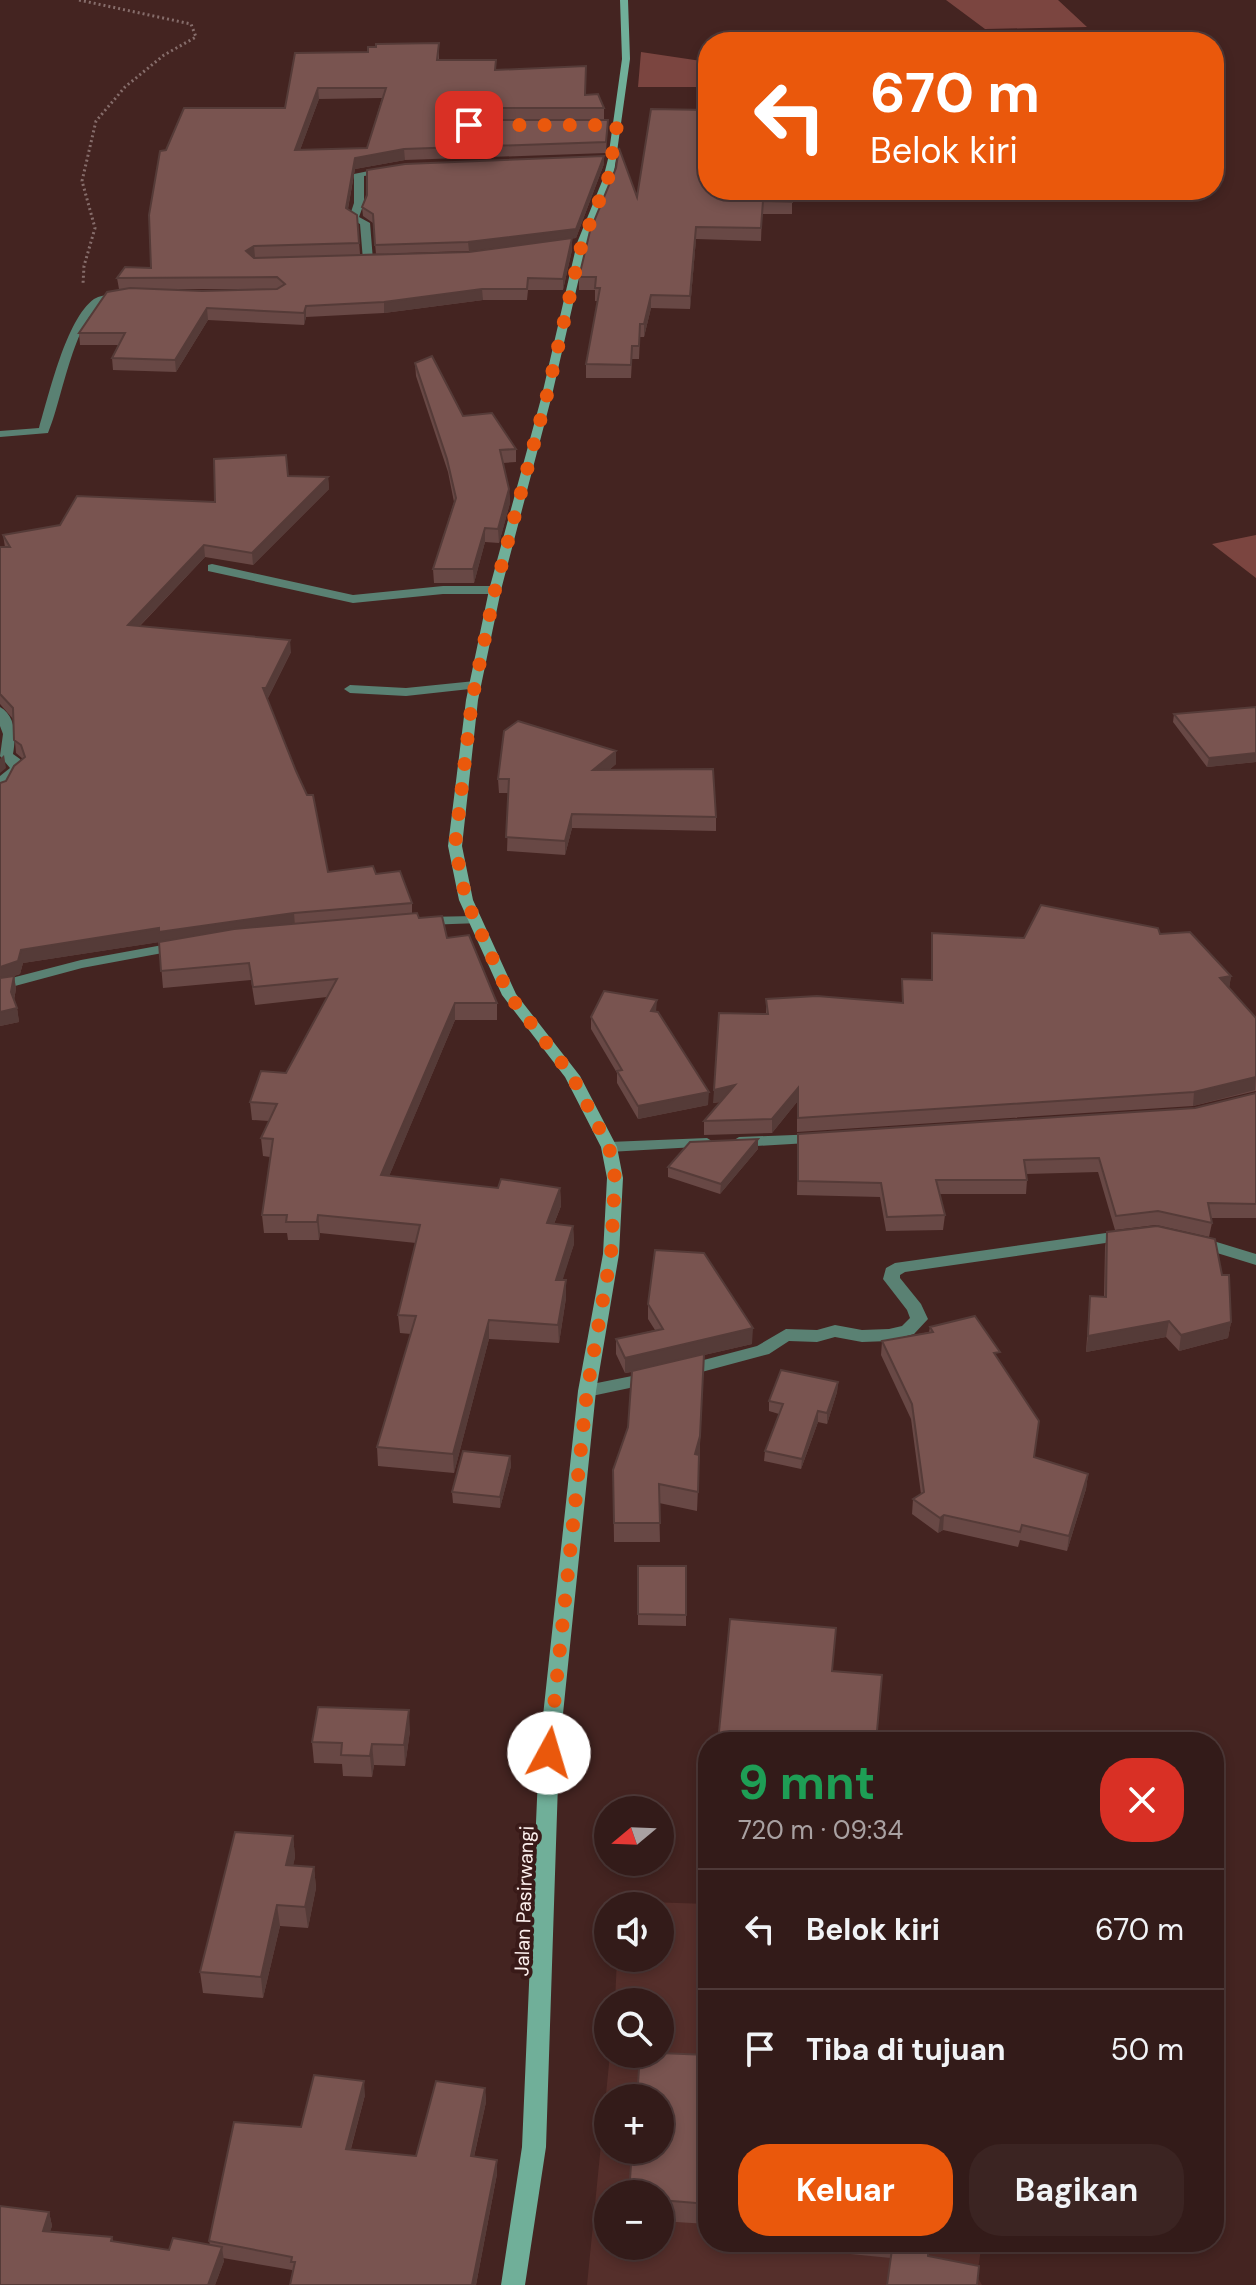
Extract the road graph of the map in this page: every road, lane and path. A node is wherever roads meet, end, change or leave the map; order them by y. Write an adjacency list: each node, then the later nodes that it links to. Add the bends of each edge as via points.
1 (79, 0): 6 (path, via 182,21 191,24 196,37 125,87 96,121 82,181 95,228 81,282 88,290)
2 (624, 0): 9 (street, Jalan Pasirwangi, via 626,59 604,160 608,179 575,245 547,395)
3 (395, 168): 4 (street, via 359,174 354,218 365,223 373,260)
4 (353, 259)
5 (138, 294): 6 (street)
6 (111, 297): 7 (street, via 87,313 44,431)
7 (0, 434)
8 (212, 568): 9 (street, via 353,599)
9 (495, 590): 10 (street, Jalan Pasirwangi)
10 (475, 685): 11 (street, via 406,692); 14 (street, Jalan Pasirwangi, via 455,846)
11 (350, 689)
12 (0, 711): 13 (street, via 10,734 6,755 17,769)
13 (0, 789)
14 (475, 920): 15 (street); 19 (street, Jalan Pasirwangi, via 509,995 572,1076)
15 (411, 921)
16 (200, 943): 17 (street, via 81,964)
17 (0, 986)
18 (831, 1138): 19 (street)
19 (609, 1147): 23 (street, Jalan Pasirwangi, via 615,1178 611,1254)
20 (1147, 1233): 23 (street, via 901,1267 891,1279 919,1319 908,1330 876,1336 835,1331 786,1335 737,1358)
21 (1182, 1238): 22 (street)
22 (1256, 1260)
23 (587, 1391): 24 (street, Jalan Pasirwangi, via 549,1753 534,2147)
24 (513, 2285)

